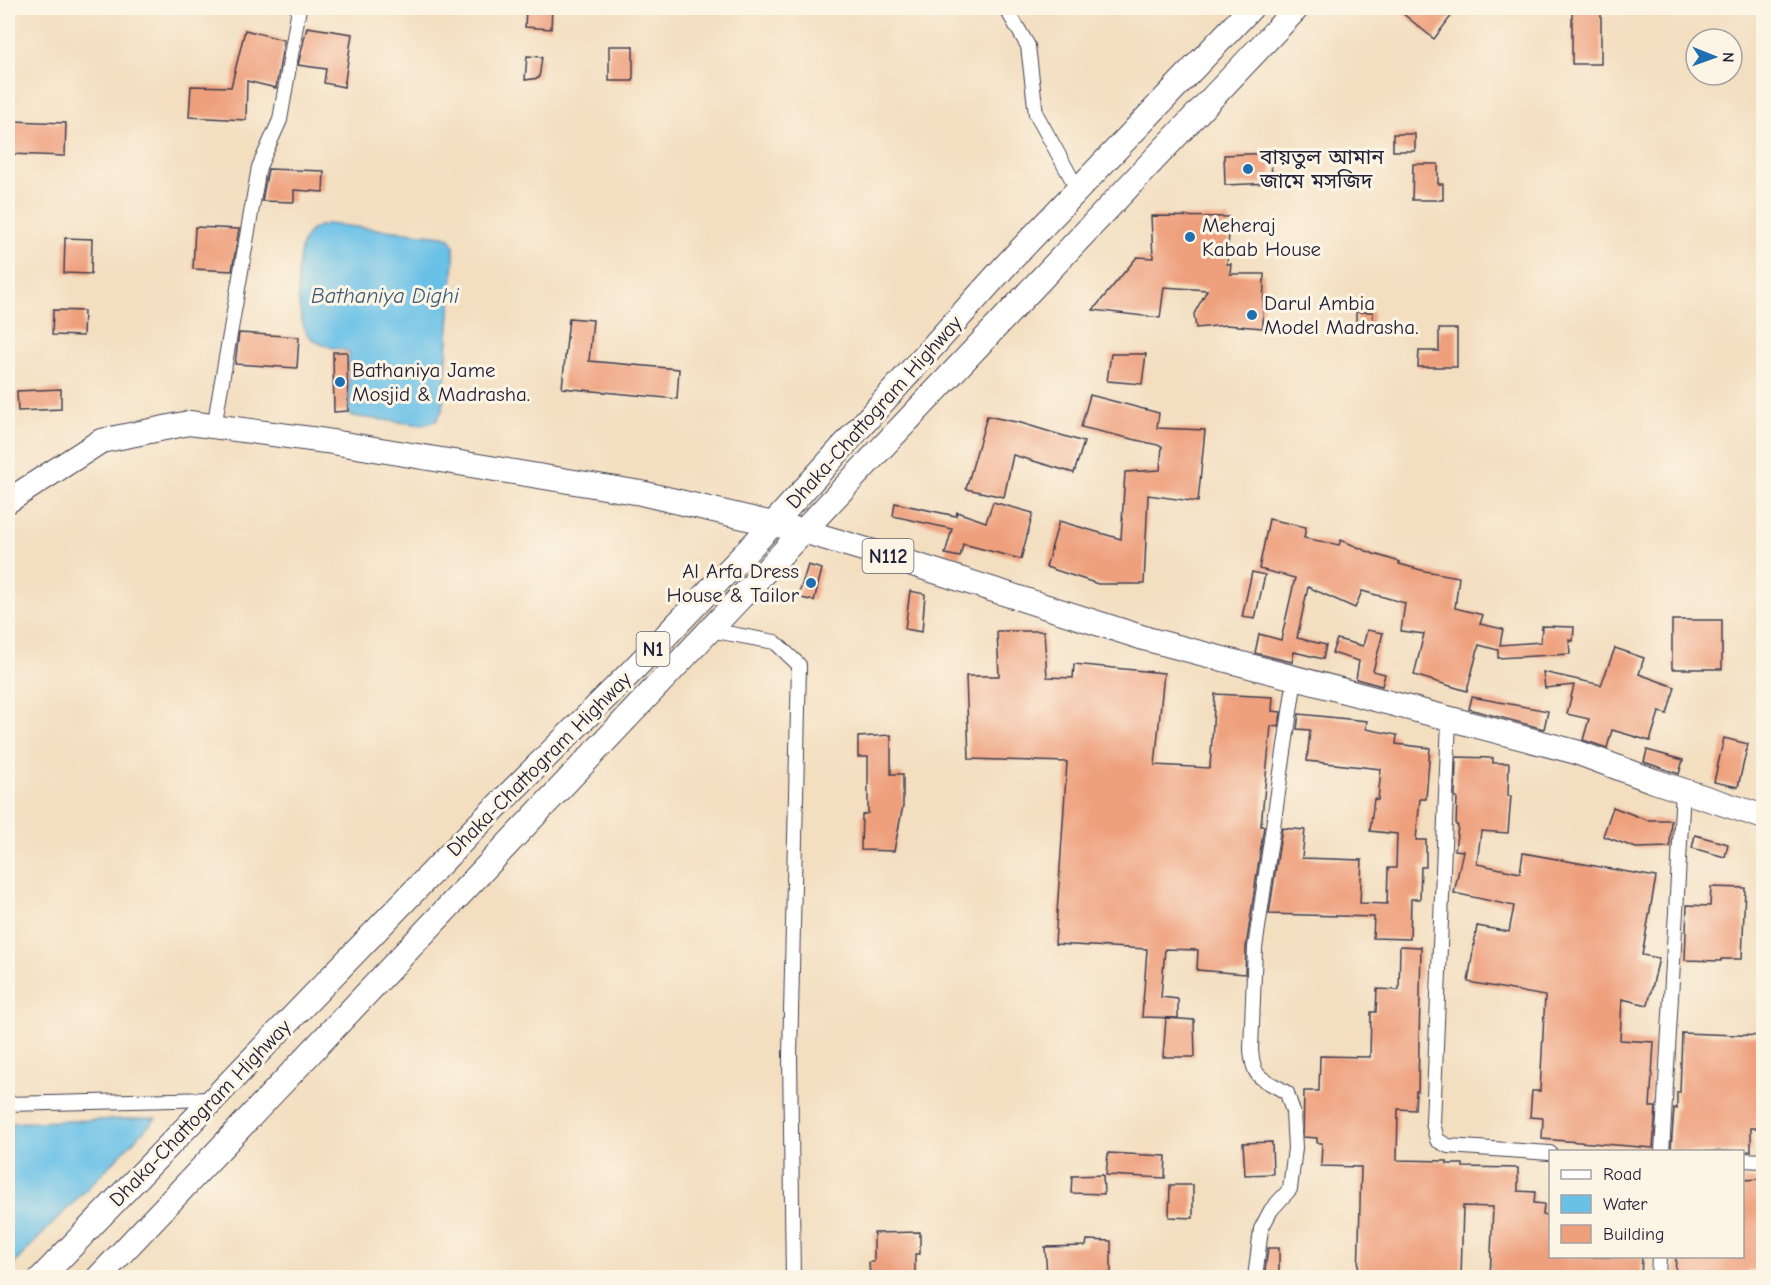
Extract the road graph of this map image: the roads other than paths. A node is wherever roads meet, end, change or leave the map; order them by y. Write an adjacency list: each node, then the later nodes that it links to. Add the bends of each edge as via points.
1 (299, 8): 6 (street, via 280,120 259,167)
2 (1006, 8): 5 (street, via 1028,46 1036,114)
3 (1251, 8): 5 (highway, Dhaka-Chattogram Highway / N1)
4 (1297, 8): 9 (highway, Dhaka-Chattogram Highway / N1)
5 (1078, 190): 8 (highway, Dhaka-Chattogram Highway / N1)
6 (214, 427): 7 (highway, N112, via 189,423 101,441); 8 (highway, N112, via 326,441 641,493)
7 (8, 501)
8 (773, 524): 9 (highway, N112); 15 (highway, Dhaka-Chattogram Highway / N1)
9 (803, 531): 10 (highway, Dhaka-Chattogram Highway / N1); 11 (highway, N112, via 1147,639)
10 (710, 630): 23 (highway, Dhaka-Chattogram Highway / N1); 24 (street, via 775,642 799,665 790,1056)
11 (1295, 678): 12 (highway, N112); 25 (street, via 1255,948 1251,1050 1258,1077 1287,1093 1293,1112 1295,1148 1290,1189 1271,1210 1261,1229)
12 (1449, 718): 13 (highway, N112, via 1576,752); 18 (street, via 1433,1123 1437,1140 1449,1146)
13 (1683, 791): 14 (highway, N112); 17 (street)
14 (1764, 817)
15 (214, 1099): 16 (street); 22 (highway, Dhaka-Chattogram Highway / N1)
16 (8, 1104)
17 (1662, 1150)
18 (1549, 1153)
19 (1744, 1160): 20 (street)
20 (1764, 1161)
21 (1659, 1258): 26 (street)
22 (41, 1278)
23 (98, 1278)
24 (793, 1278)
25 (1255, 1278)
26 (1658, 1278)

